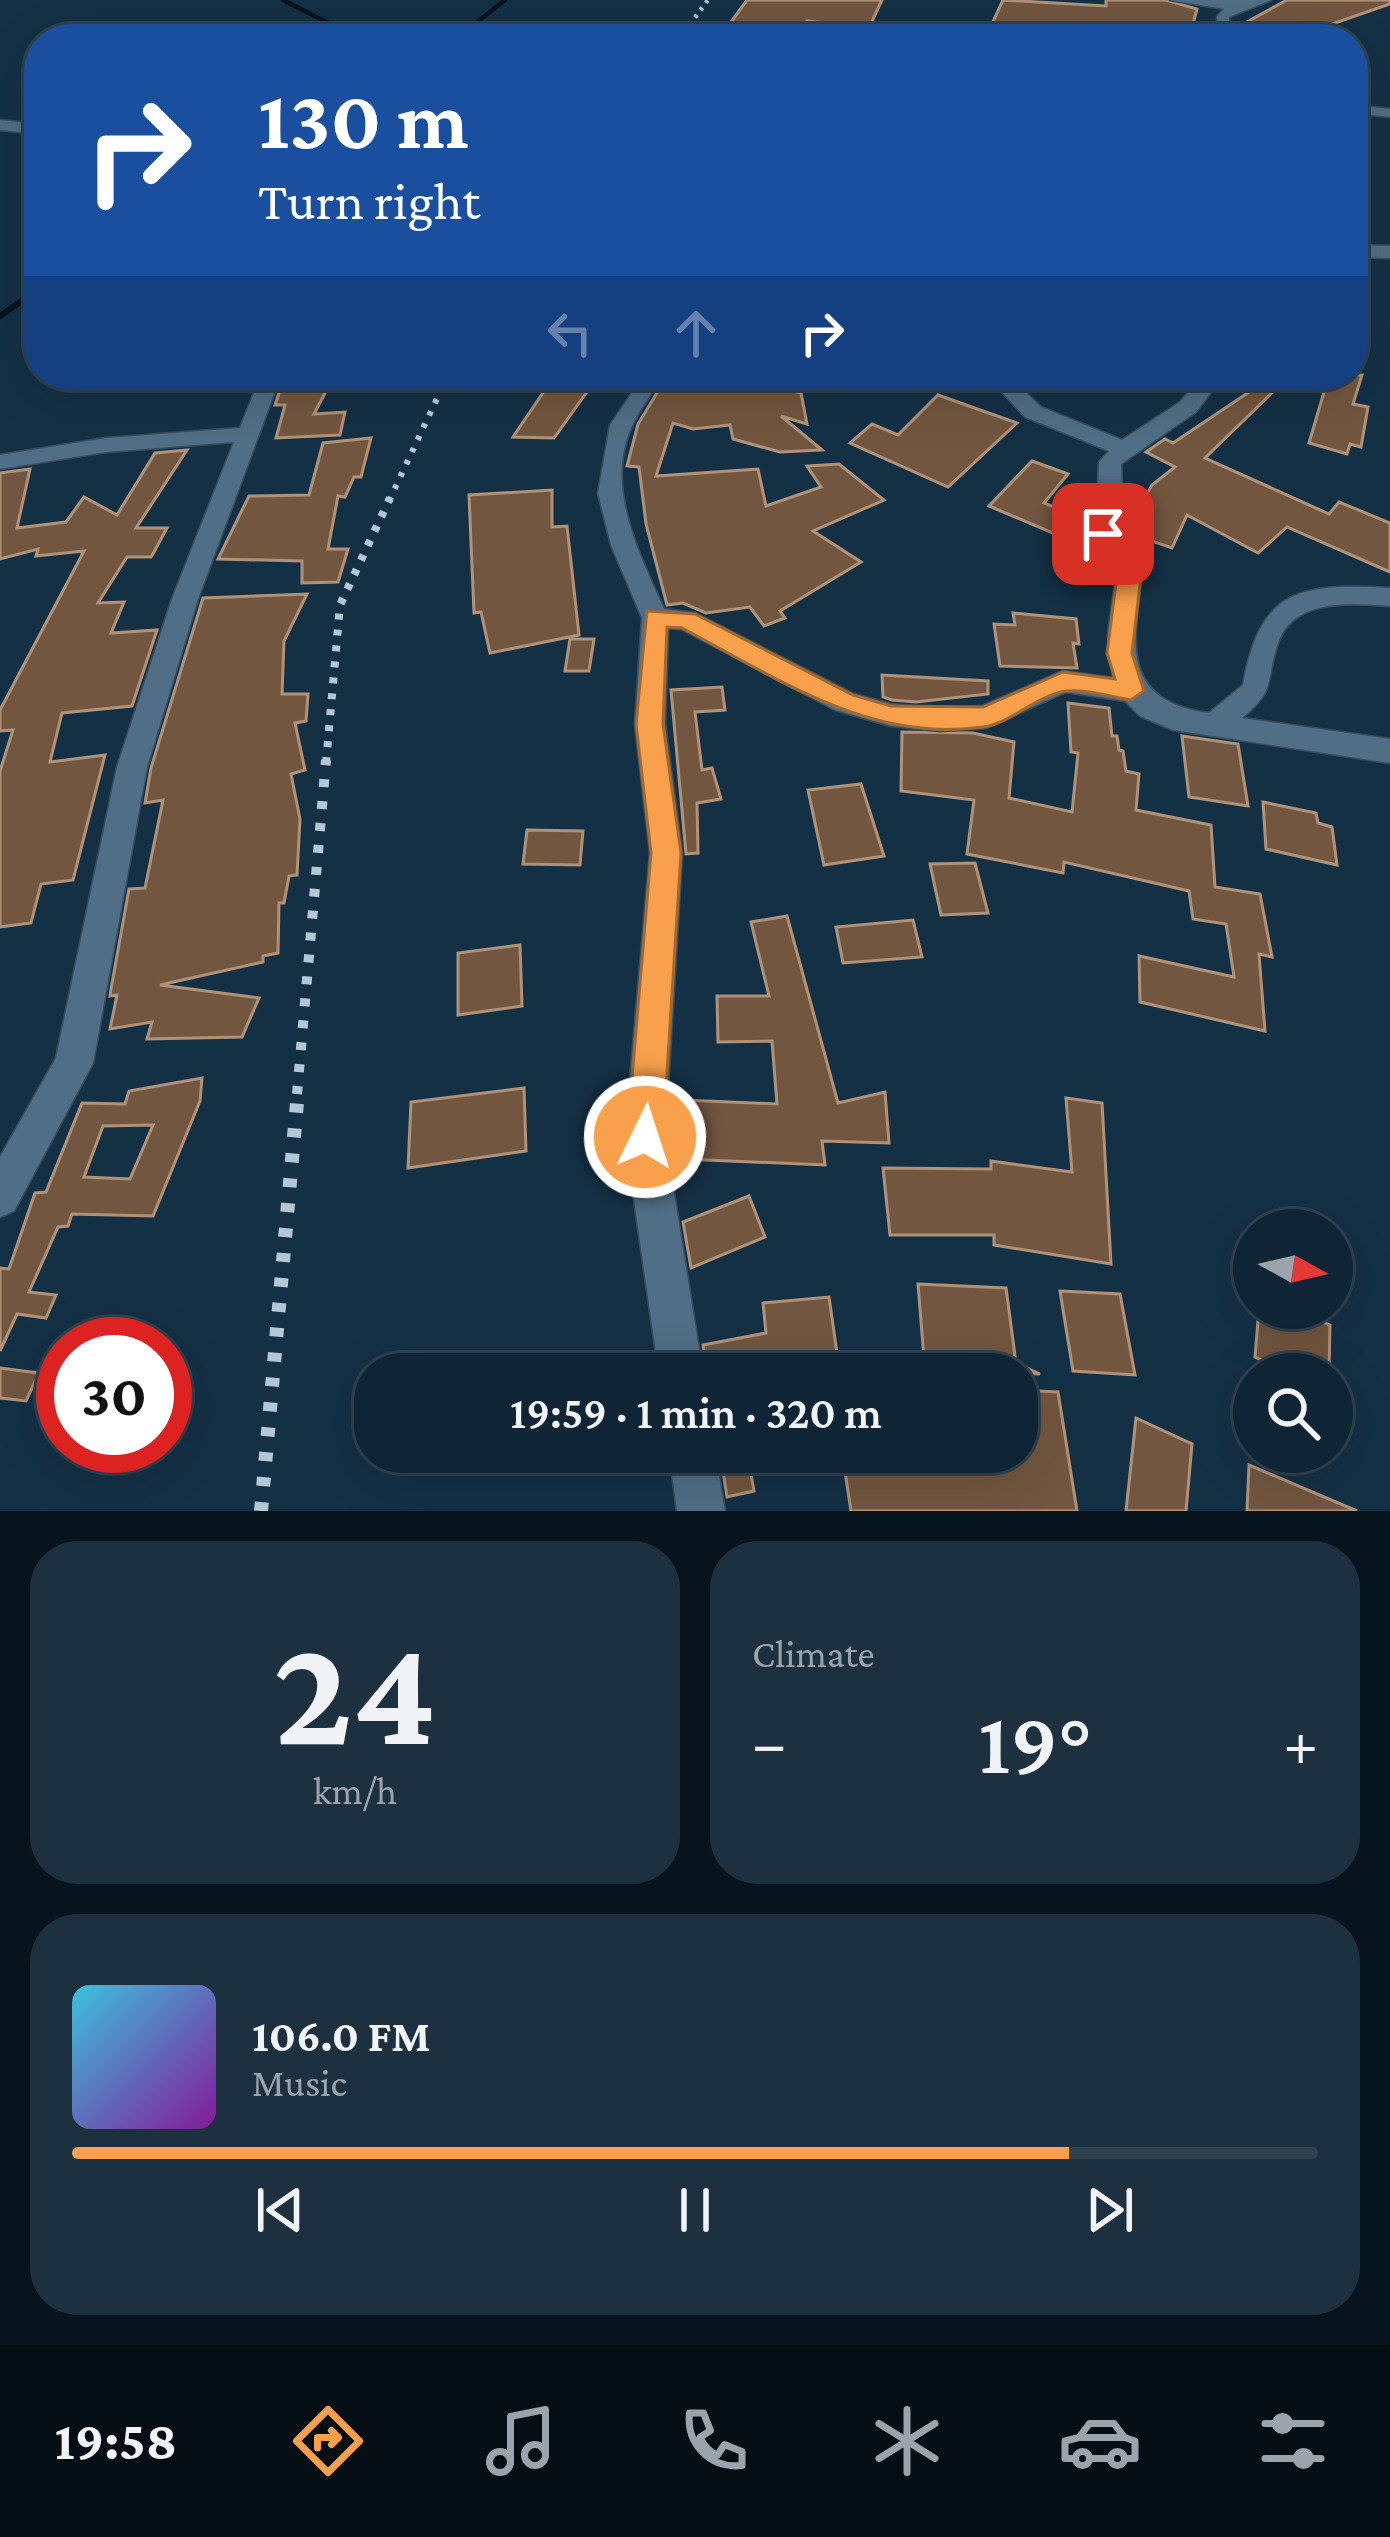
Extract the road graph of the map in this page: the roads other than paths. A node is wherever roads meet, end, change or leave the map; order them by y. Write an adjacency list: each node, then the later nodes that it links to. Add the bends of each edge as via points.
1 (1176, 0): 3 (street)
2 (1265, 0): 3 (street)
3 (1235, 7): 4 (street)
4 (1223, 24)
5 (265, 390): 9 (street)
6 (644, 390): 13 (street, via 621,425 610,493)
7 (1011, 390): 10 (street, via 1034,412)
8 (1202, 390): 10 (street)
9 (248, 434): 11 (street); 17 (street, via 132,767 74,1063)
10 (1124, 449): 14 (street, via 1110,462 1096,513 1130,567 1120,653)
11 (0, 462)
12 (1390, 597): 15 (street, via 1304,600 1287,611 1264,642 1256,691)
13 (655, 617): 14 (street, via 686,620 844,702 891,716 986,717 1063,681); 18 (street, via 650,724 666,853 645,1137)
14 (1131, 691): 15 (street, via 1148,710)
15 (1214, 725): 16 (street)
16 (1390, 751)
17 (1, 1194)
18 (677, 1353)
19 (695, 1473): 20 (street)
20 (701, 1511)

